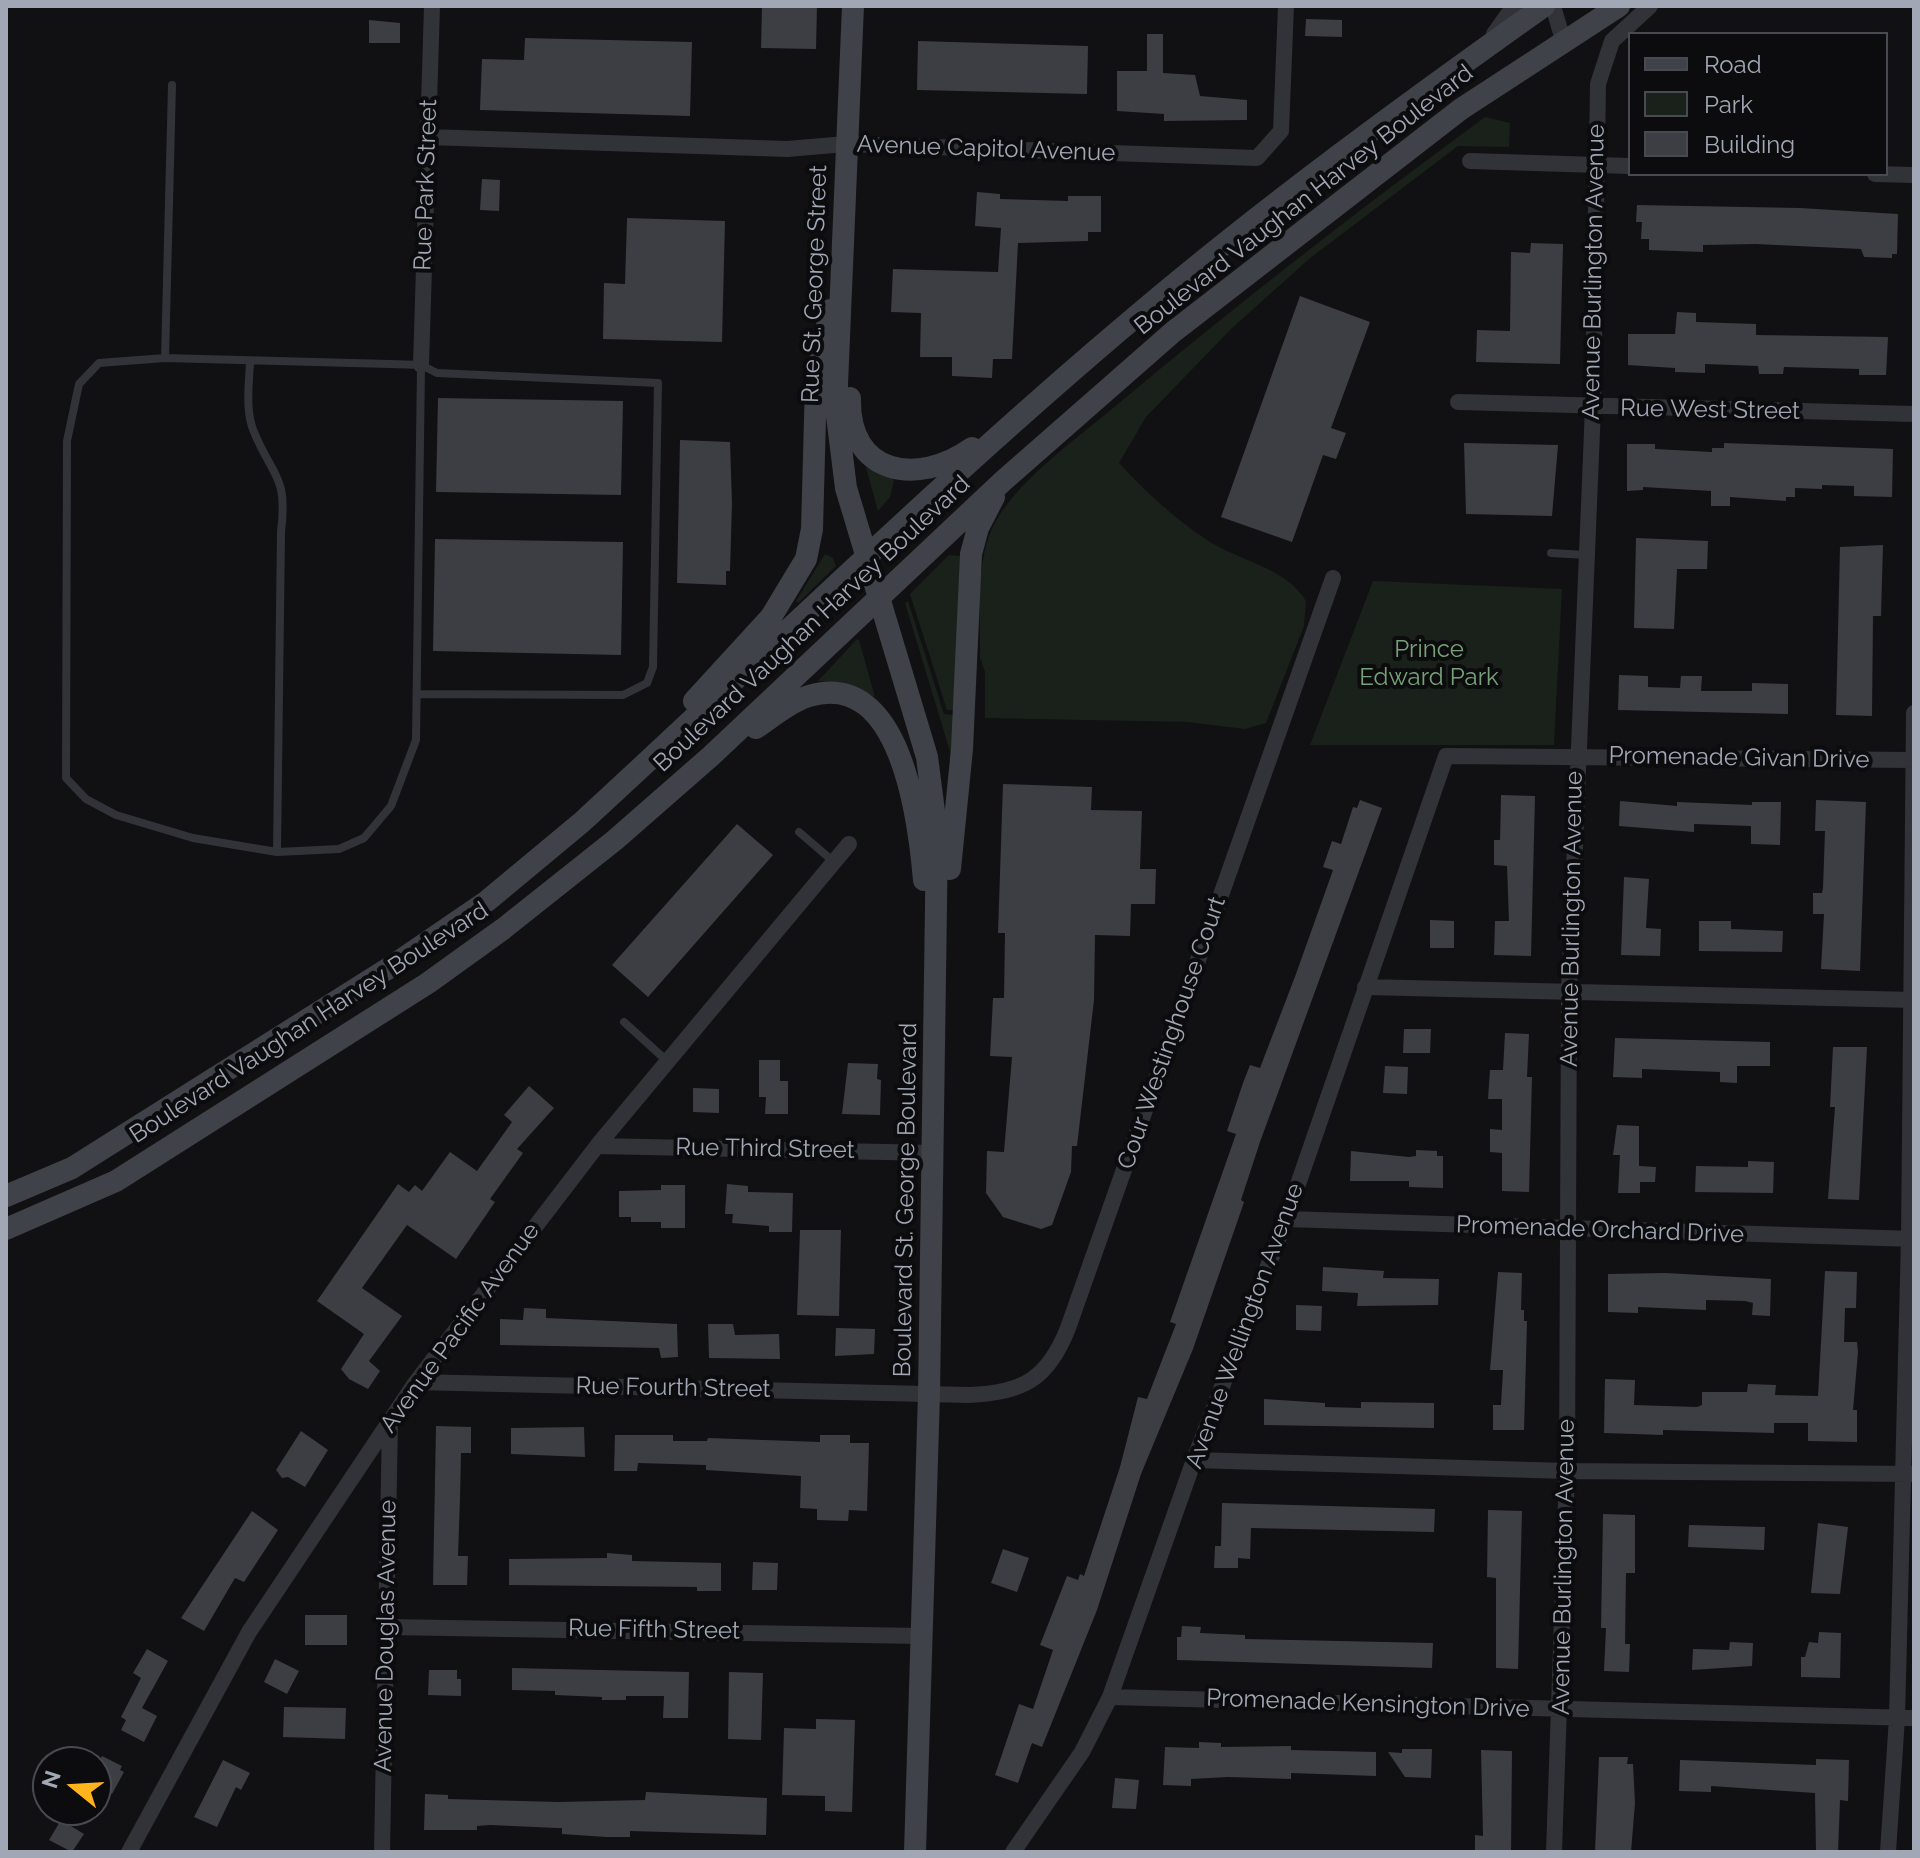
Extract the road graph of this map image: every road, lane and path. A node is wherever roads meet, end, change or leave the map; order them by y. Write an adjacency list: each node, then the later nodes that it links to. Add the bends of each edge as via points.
1 (432, 6): 12 (street, Rue Park Street)
2 (853, 6): 13 (main road, Rue St. George Street)
3 (1286, 6): 13 (street, Avenue Capitol Avenue, via 1281,131 1257,158)
4 (1514, 6): 10 (street)
5 (1544, 6): 10 (main road, Boulevard Vaughan Harvey Boulevard)
6 (1553, 6): 9 (street)
7 (1619, 6): 9 (main road, Boulevard Vaughan Harvey Boulevard)
8 (1650, 6): 15 (street, Avenue Burlington Avenue, via 1609,49 1598,84)
9 (1563, 40): 27 (main road, Boulevard Vaughan Harvey Boulevard, via 1304,227 1173,332)
10 (1482, 50): 23 (main road, Boulevard Vaughan Harvey Boulevard, via 1250,223)
11 (172, 85): 20 (lane)
12 (428, 137): 13 (street, Avenue Capitol Avenue, via 787,149); 22 (street, Rue Park Street)
13 (846, 144): 19 (main road, Rue St. George Street)
14 (1470, 161): 15 (street)
15 (1595, 165): 16 (street); 25 (street, Avenue Burlington Avenue)
16 (1628, 166)
17 (1888, 174): 18 (street)
18 (1914, 175)
19 (840, 266): 23 (main road, via 850,339 852,422 866,449 882,463 908,472 938,468); 30 (main road, Rue St. George Street, via 839,451); 39 (main road, via 816,382 812,529 803,568 771,617)
20 (165, 358): 21 (lane); 42 (lane, via 99,363 79,384 73,403 67,441 66,778 86,799 116,815 193,838)
21 (250, 362): 22 (lane); 42 (lane, via 253,431 286,497 281,532)
22 (421, 365): 33 (lane); 33 (lane, via 437,373 658,383 653,667 647,683 623,695)
23 (1039, 400): 30 (main road, Boulevard Vaughan Harvey Boulevard)
24 (1458, 402): 25 (street, Rue West Street)
25 (1593, 407): 26 (street, Rue West Street); 29 (street, Avenue Burlington Avenue)
26 (1914, 414)
27 (1003, 481): 32 (main road, Boulevard Vaughan Harvey Boulevard); 47 (main road, via 978,528 971,554 962,749)
28 (1551, 553): 29 (lane)
29 (1586, 555): 36 (street, Avenue Burlington Avenue)
30 (867, 559): 32 (main road, Boulevard St. George Boulevard); 39 (main road, Boulevard Vaughan Harvey Boulevard)
31 (1333, 578): 58 (street, Cour Westinghouse Court, via 1061,1344 1046,1369 1023,1385 996,1393)
32 (879, 597): 35 (main road, Boulevard Vaughan Harvey Boulevard); 47 (main road, Boulevard St. George Boulevard, via 932,783 937,835)
33 (418, 694): 42 (lane, via 416,740 391,806 364,838 339,849)
34 (1914, 713): 37 (street)
35 (711, 756): 47 (main road, via 809,696 848,697 881,722 900,755 917,811); 54 (main road, Boulevard Vaughan Harvey Boulevard, via 570,876 428,983 116,1181)
36 (1576, 756): 37 (street, Promenade Givan Drive); 38 (street, Promenade Givan Drive, via 1446,756); 45 (street, Avenue Burlington Avenue)
37 (1914, 760): 46 (street)
38 (1436, 781): 44 (street, Avenue Wellington Avenue)
39 (582, 822): 52 (main road, Boulevard Vaughan Harvey Boulevard, via 487,901 392,966 72,1168)
40 (799, 832): 43 (lane)
41 (849, 844): 43 (street, Avenue Pacific Avenue)
42 (277, 852)
43 (834, 862): 49 (street, Avenue Pacific Avenue)
44 (1365, 987): 45 (street); 53 (street, Avenue Wellington Avenue)
45 (1569, 991): 46 (street); 55 (street, Avenue Burlington Avenue)
46 (1914, 1000): 56 (street)
47 (935, 1018): 51 (main road, Boulevard St. George Boulevard)
48 (624, 1022): 49 (lane)
49 (667, 1061): 50 (street, Avenue Pacific Avenue)
50 (597, 1146): 51 (street, Rue Third Street); 57 (street, Avenue Pacific Avenue)
51 (933, 1153): 58 (main road, Boulevard St. George Boulevard)
52 (6, 1196)
53 (1286, 1219): 55 (street, Promenade Orchard Drive); 60 (street, Avenue Wellington Avenue)
54 (6, 1229)
55 (1566, 1230): 56 (street, Promenade Orchard Drive); 61 (street, Avenue Burlington Avenue)
56 (1911, 1238): 62 (street)
57 (416, 1382): 58 (street, Rue Fourth Street); 59 (street, Avenue Pacific Avenue)
58 (929, 1394): 64 (main road, Boulevard St. George Boulevard)
59 (390, 1421): 63 (street, Avenue Douglas Avenue); 68 (street, Avenue Pacific Avenue, via 249,1632)
60 (1194, 1460): 61 (street); 65 (street, Avenue Wellington Avenue)
61 (1567, 1471): 62 (street); 66 (street, Avenue Burlington Avenue)
62 (1908, 1473): 67 (street)
63 (388, 1627): 64 (street, Rue Fifth Street); 69 (street, Avenue Douglas Avenue)
64 (921, 1636): 70 (main road, Boulevard St. George Boulevard)
65 (1110, 1697): 66 (street, Promenade Kensington Drive); 71 (street, Avenue Wellington Avenue, via 1082,1752)
66 (1562, 1709): 67 (street, Promenade Kensington Drive); 72 (street, Avenue Burlington Avenue)
67 (1906, 1718): 73 (street)
68 (129, 1852)
69 (382, 1852)
70 (915, 1852)
71 (1013, 1852)
72 (1554, 1852)
73 (1888, 1852)

